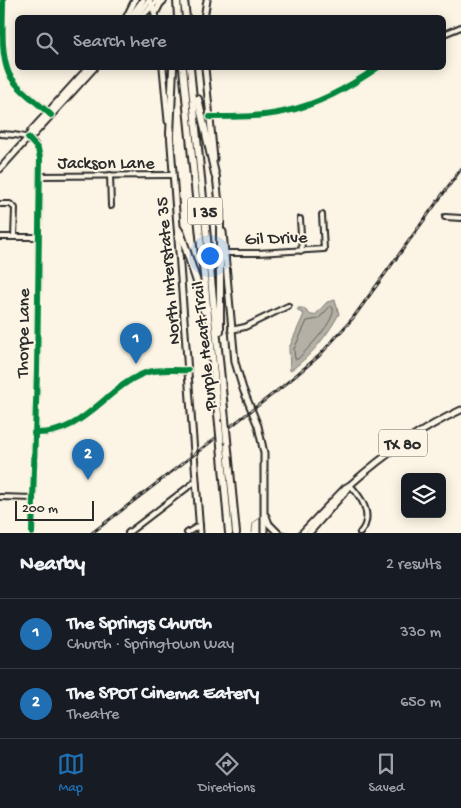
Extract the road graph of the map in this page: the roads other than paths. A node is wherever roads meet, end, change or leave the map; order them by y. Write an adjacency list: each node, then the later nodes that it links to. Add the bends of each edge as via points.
1 (3, 0): 32 (street, via 2,51 6,69 18,85)
2 (135, 0): 10 (main road)
3 (143, 0): 11 (main road)
4 (158, 0): 8 (main road)
5 (164, 0): 15 (main road, via 156,9)
6 (184, 0): 17 (highway)
7 (208, 0): 18 (main road)
8 (151, 2): 12 (main road); 13 (main road); 14 (main road)
9 (177, 2): 16 (highway)
10 (128, 15)
11 (134, 15)
12 (136, 15)
13 (142, 15)
14 (156, 15)
15 (156, 15)
16 (177, 15)
17 (186, 15)
18 (205, 15)
19 (461, 27): 20 (street)
20 (446, 33)
21 (86, 70): 30 (main road)
22 (92, 70): 31 (main road)
23 (163, 70): 35 (main road, North Interstate 35)
24 (173, 70): 35 (highway)
25 (183, 70): 59 (highway, Purple Heart Trail / I 35)
26 (192, 70): 41 (highway)
27 (192, 70): 57 (highway, Purple Heart Trail / I 35)
28 (205, 70): 33 (main road)
29 (374, 70): 33 (street, via 335,94 301,108 260,115)
30 (69, 89): 31 (main road); 32 (main road)
31 (58, 108): 32 (main road)
32 (50, 114): 36 (main road)
33 (210, 117): 41 (main road)
34 (0, 134): 36 (street, via 21,134)
35 (170, 134): 39 (main road, North Interstate 35)
36 (28, 138): 37 (main road); 40 (street, Thorpe Lane, via 40,153)
37 (0, 169)
38 (110, 175): 39 (street, Jackson Lane); 40 (street, Jackson Lane); 43 (street)
39 (173, 175): 49 (main road, North Interstate 35)
40 (40, 176): 52 (street, Thorpe Lane)
41 (216, 178): 44 (main road)
42 (0, 204): 51 (street, via 10,204 15,208)
43 (111, 206)
44 (220, 211): 54 (main road); 57 (highway)
45 (322, 215): 53 (street, Gil Drive, via 324,249)
46 (444, 217): 47 (street)
47 (461, 218)
48 (300, 219): 53 (street)
49 (178, 229): 58 (main road, North Interstate 35); 59 (highway, via 202,299)
50 (0, 237): 51 (street)
51 (14, 237): 52 (street)
52 (39, 237): 61 (street, Thorpe Lane)
53 (302, 251): 54 (street, Gil Drive)
54 (225, 253): 56 (main road)
55 (288, 306): 56 (street, via 245,327)
56 (231, 330): 66 (main road, via 242,389 262,440)
57 (219, 354): 73 (highway, Purple Heart Trail / I 35, bridge)
58 (188, 370): 61 (street, via 146,373 131,380 70,426 50,433); 62 (main road, North Interstate 35)
59 (214, 374): 72 (highway, Purple Heart Trail / I 35, bridge)
60 (461, 410): 63 (main road, TX 80, via 407,440)
61 (34, 433): 65 (street, Thorpe Lane)
62 (196, 481): 67 (main road, North Interstate 35); 69 (street)
63 (350, 485): 76 (main road, TX 80); 76 (main road, TX 80); 77 (street, via 367,513 367,522)
64 (0, 497): 65 (street)
65 (33, 498): 68 (street, Thorpe Lane)
66 (264, 511): 74 (main road); 75 (main road, via 269,524)
67 (200, 525): 70 (street); 71 (main road, North Interstate 35)
68 (32, 533)
69 (128, 533)
70 (187, 533)
71 (199, 533)
72 (229, 533)
73 (236, 533)
74 (264, 533)
75 (278, 533)
76 (305, 533)
77 (360, 533)

